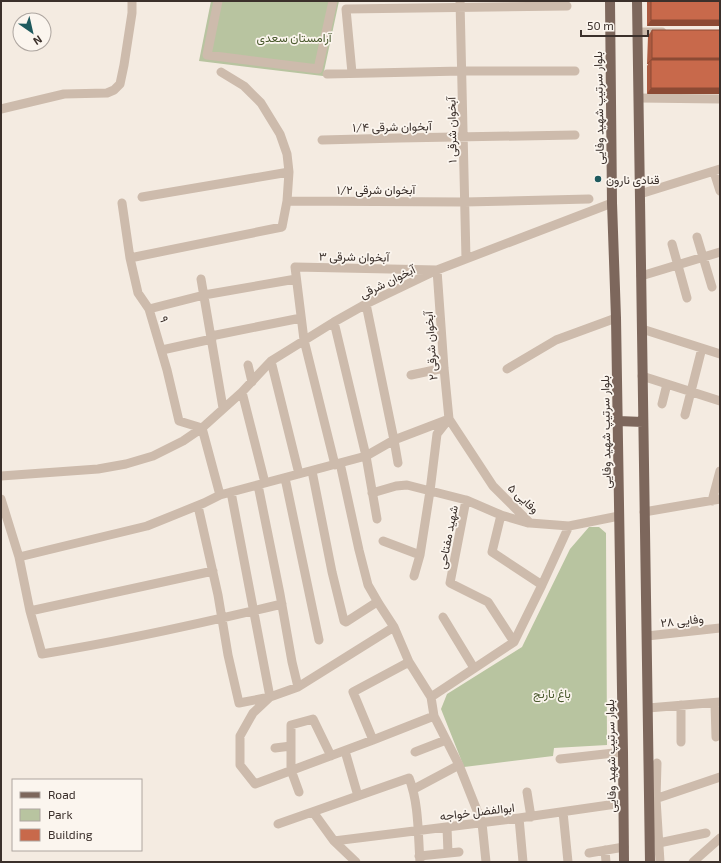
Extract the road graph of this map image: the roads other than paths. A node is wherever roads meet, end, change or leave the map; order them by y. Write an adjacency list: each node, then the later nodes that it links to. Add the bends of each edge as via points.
1 (132, 1): 17 (street, via 124,65 120,84 114,90 107,93 64,94)
2 (218, 1): 3 (street, via 207,55 318,69)
3 (333, 1)
4 (610, 1): 30 (main road, بلوار سرتیپ شهید وفایی)
5 (637, 1): 8 (main road)
6 (460, 4): 7 (street); 10 (street, آبخوان شرقی ۱); 13 (street, via 346,9)
7 (567, 6)
8 (638, 32): 9 (street); 15 (main road)
9 (668, 32)
10 (462, 71): 11 (street); 13 (street); 19 (street, آبخوان شرقی ۱)
11 (575, 71)
12 (221, 72): 22 (street, via 244,86 261,103 280,134 287,154)
13 (352, 73): 14 (street)
14 (327, 74)
15 (639, 98): 16 (street); 24 (main road)
16 (720, 99)
17 (1, 109)
18 (575, 135): 19 (street, آبخوان شرقی ۱/۴)
19 (463, 137): 20 (street, آبخوان شرقی ۱/۴); 28 (street, آبخوان شرقی ۱)
20 (322, 140)
21 (717, 170): 23 (street); 24 (street)
22 (289, 172): 25 (street); 27 (street)
23 (720, 191)
24 (640, 194): 39 (main road)
25 (142, 197)
26 (589, 199): 28 (street, آبخوان شرقی ۱/۲)
27 (286, 200): 28 (street, آبخوان شرقی ۱/۲); 35 (street, via 282,228)
28 (464, 202): 36 (street, آبخوان شرقی ۱)
29 (122, 203): 35 (street, ۹)
30 (612, 203): 36 (street, آبخوان شرقی); 48 (main road, بلوار سرتیپ شهید وفایی)
31 (697, 237): 34 (street)
32 (672, 244): 37 (street)
33 (720, 252): 34 (street)
34 (703, 257): 37 (street); 42 (street)
35 (130, 258): 46 (street, ۹, via 138,293)
36 (466, 259): 38 (street, آبخوان شرقی)
37 (678, 265): 39 (street); 44 (street)
38 (437, 270): 41 (street, آبخوان شرقی ۳, via 295,267); 45 (street, آبخوان شرقی); 58 (street, آبخوان شرقی ۲)
39 (641, 276): 50 (main road)
40 (201, 279): 43 (street)
41 (296, 279): 43 (street); 47 (street)
42 (712, 287)
43 (204, 295): 46 (street); 51 (street)
44 (687, 298)
45 (366, 304): 49 (street, آبخوان شرقی); 74 (street)
46 (149, 309): 54 (street, ۹)
47 (301, 318): 51 (street); 52 (street)
48 (616, 318): 59 (street, via 556,340); 71 (main road, بلوار سرتیپ شهید وفایی)
49 (334, 322): 52 (street, آبخوان شرقی); 75 (street)
50 (642, 329): 53 (street); 61 (main road)
51 (211, 337): 54 (street); 68 (street)
52 (304, 340): 56 (street, آبخوان شرقی); 77 (street)
53 (702, 348): 55 (street); 65 (street)
54 (162, 350): 73 (street, ۹, via 180,421)
55 (720, 354)
56 (271, 361): 62 (street, آبخوان شرقی); 80 (street)
57 (248, 365): 62 (street)
58 (444, 368): 60 (street); 70 (street, آبخوان شرقی ۲)
59 (507, 369)
60 (411, 375)
61 (642, 376): 63 (street); 72 (main road)
62 (252, 382): 64 (street, آبخوان شرقی)
63 (667, 384): 65 (street); 67 (street)
64 (242, 392): 68 (street, آبخوان شرقی); 83 (street)
65 (691, 392): 66 (street); 69 (street)
66 (720, 401)
67 (662, 404)
68 (223, 408): 73 (street, آبخوان شرقی)
69 (685, 415)
70 (449, 419): 74 (street); 84 (street, via 437,434); 96 (street, وفایی ۵, via 493,486)
71 (618, 421): 72 (main road); 94 (main road, بلوار سرتیپ شهید وفایی)
72 (643, 422): 92 (main road)
73 (202, 428): 81 (street, آبخوان شرقی, via 153,456 126,464 98,469); 87 (street)
74 (394, 440): 75 (street); 76 (street)
75 (366, 456): 77 (street); 86 (street)
76 (398, 463)
77 (338, 464): 78 (street); 104 (street, via 366,578)
78 (312, 471): 80 (street); 104 (street, via 344,621)
79 (720, 471): 90 (street)
80 (300, 474): 82 (street)
81 (1, 476)
82 (285, 478): 83 (street); 113 (street)
83 (261, 484): 85 (street); 105 (street)
84 (430, 491): 86 (street, via 407,485); 89 (street); 99 (street)
85 (231, 492): 87 (street); 107 (street)
86 (372, 493): 95 (street)
87 (220, 495): 91 (street)
88 (1, 499): 100 (street)
89 (466, 500): 93 (street); 114 (street, شهید مفتاحی, via 450,583 488,602)
90 (716, 500): 92 (street)
91 (198, 506): 100 (street, via 147,526); 101 (street)
92 (644, 512): 112 (main road)
93 (501, 515): 96 (street); 103 (street, via 492,552)
94 (619, 516): 97 (street, وفایی ۵); 132 (main road, بلوار سرتیپ شهید وفایی)
95 (377, 519)
96 (530, 523): 97 (street, وفایی ۵)
97 (569, 526): 103 (street)
98 (383, 541): 99 (street)
99 (420, 555): 102 (street)
100 (19, 557): 106 (street)
101 (213, 572): 106 (street); 109 (street)
102 (414, 576)
103 (542, 585): 114 (street)
104 (377, 602): 110 (street)
105 (282, 604): 107 (street); 117 (street)
106 (30, 611): 109 (street, via 42,654)
107 (254, 611): 109 (street); 119 (street)
108 (443, 617): 116 (street)
109 (222, 618): 119 (street, via 239,704)
110 (394, 627): 115 (street); 117 (street)
111 (720, 628): 112 (street, وفایی ۲۸)
112 (647, 636): 122 (main road)
113 (319, 640)
114 (514, 642): 116 (street)
115 (409, 662): 118 (street); 125 (street, via 353,692)
116 (474, 668): 118 (street)
117 (298, 686): 119 (street)
118 (431, 697): 123 (street)
119 (270, 698): 137 (street, via 253,713 240,736 240,765 255,784)
120 (717, 702): 121 (street); 124 (street)
121 (681, 705): 122 (street); 127 (street)
122 (648, 708): 143 (main road)
123 (434, 716): 125 (street); 126 (street)
124 (716, 737)
125 (373, 740): 130 (street)
126 (446, 740): 131 (street); 136 (street)
127 (682, 742)
128 (291, 746): 129 (street); 133 (street, via 291,725 313,720); 137 (street)
129 (275, 748)
130 (344, 751): 133 (street); 142 (street)
131 (415, 752)
132 (623, 752): 134 (street); 144 (main road, بلوار سرتیپ شهید وفایی)
133 (331, 756): 137 (street)
134 (560, 758)
135 (657, 762): 143 (street)
136 (459, 765): 139 (street); 149 (street)
137 (291, 770): 140 (street)
138 (720, 777): 143 (street)
139 (414, 788): 142 (street, via 410,778); 152 (street)
140 (299, 792)
141 (527, 792): 147 (street)
142 (358, 796): 145 (street)
143 (652, 800): 156 (street); 169 (main road)
144 (623, 803): 146 (street, ابوالفضل خواجه); 157 (main road, بلوار سرتیپ شهید وفایی)
145 (313, 812): 150 (street); 155 (street)
146 (563, 812): 147 (street, ابوالفضل خواجه); 166 (street)
147 (531, 816): 148 (street, ابوالفضل خواجه)
148 (519, 818): 149 (street, ابوالفضل خواجه); 165 (street)
149 (482, 823): 151 (street, ابوالفضل خواجه); 164 (street)
150 (278, 824)
151 (447, 827): 152 (street, ابوالفضل خواجه); 160 (street)
152 (419, 831): 155 (street, ابوالفضل خواجه); 162 (street)
153 (706, 833): 156 (street)
154 (720, 838): 171 (street)
155 (334, 841): 163 (street)
156 (659, 843): 170 (street)
157 (624, 848): 158 (street); 168 (main road, بلوار سرتیپ شهید وفایی)
158 (605, 850): 161 (street); 167 (street)
159 (459, 852): 160 (street)
160 (448, 853): 162 (street)
161 (589, 853)
162 (419, 859)
163 (356, 862)
164 (486, 862)
165 (523, 862)
166 (568, 862)
167 (606, 862)
168 (624, 862)
169 (650, 862)
170 (660, 862)
171 (693, 862)

